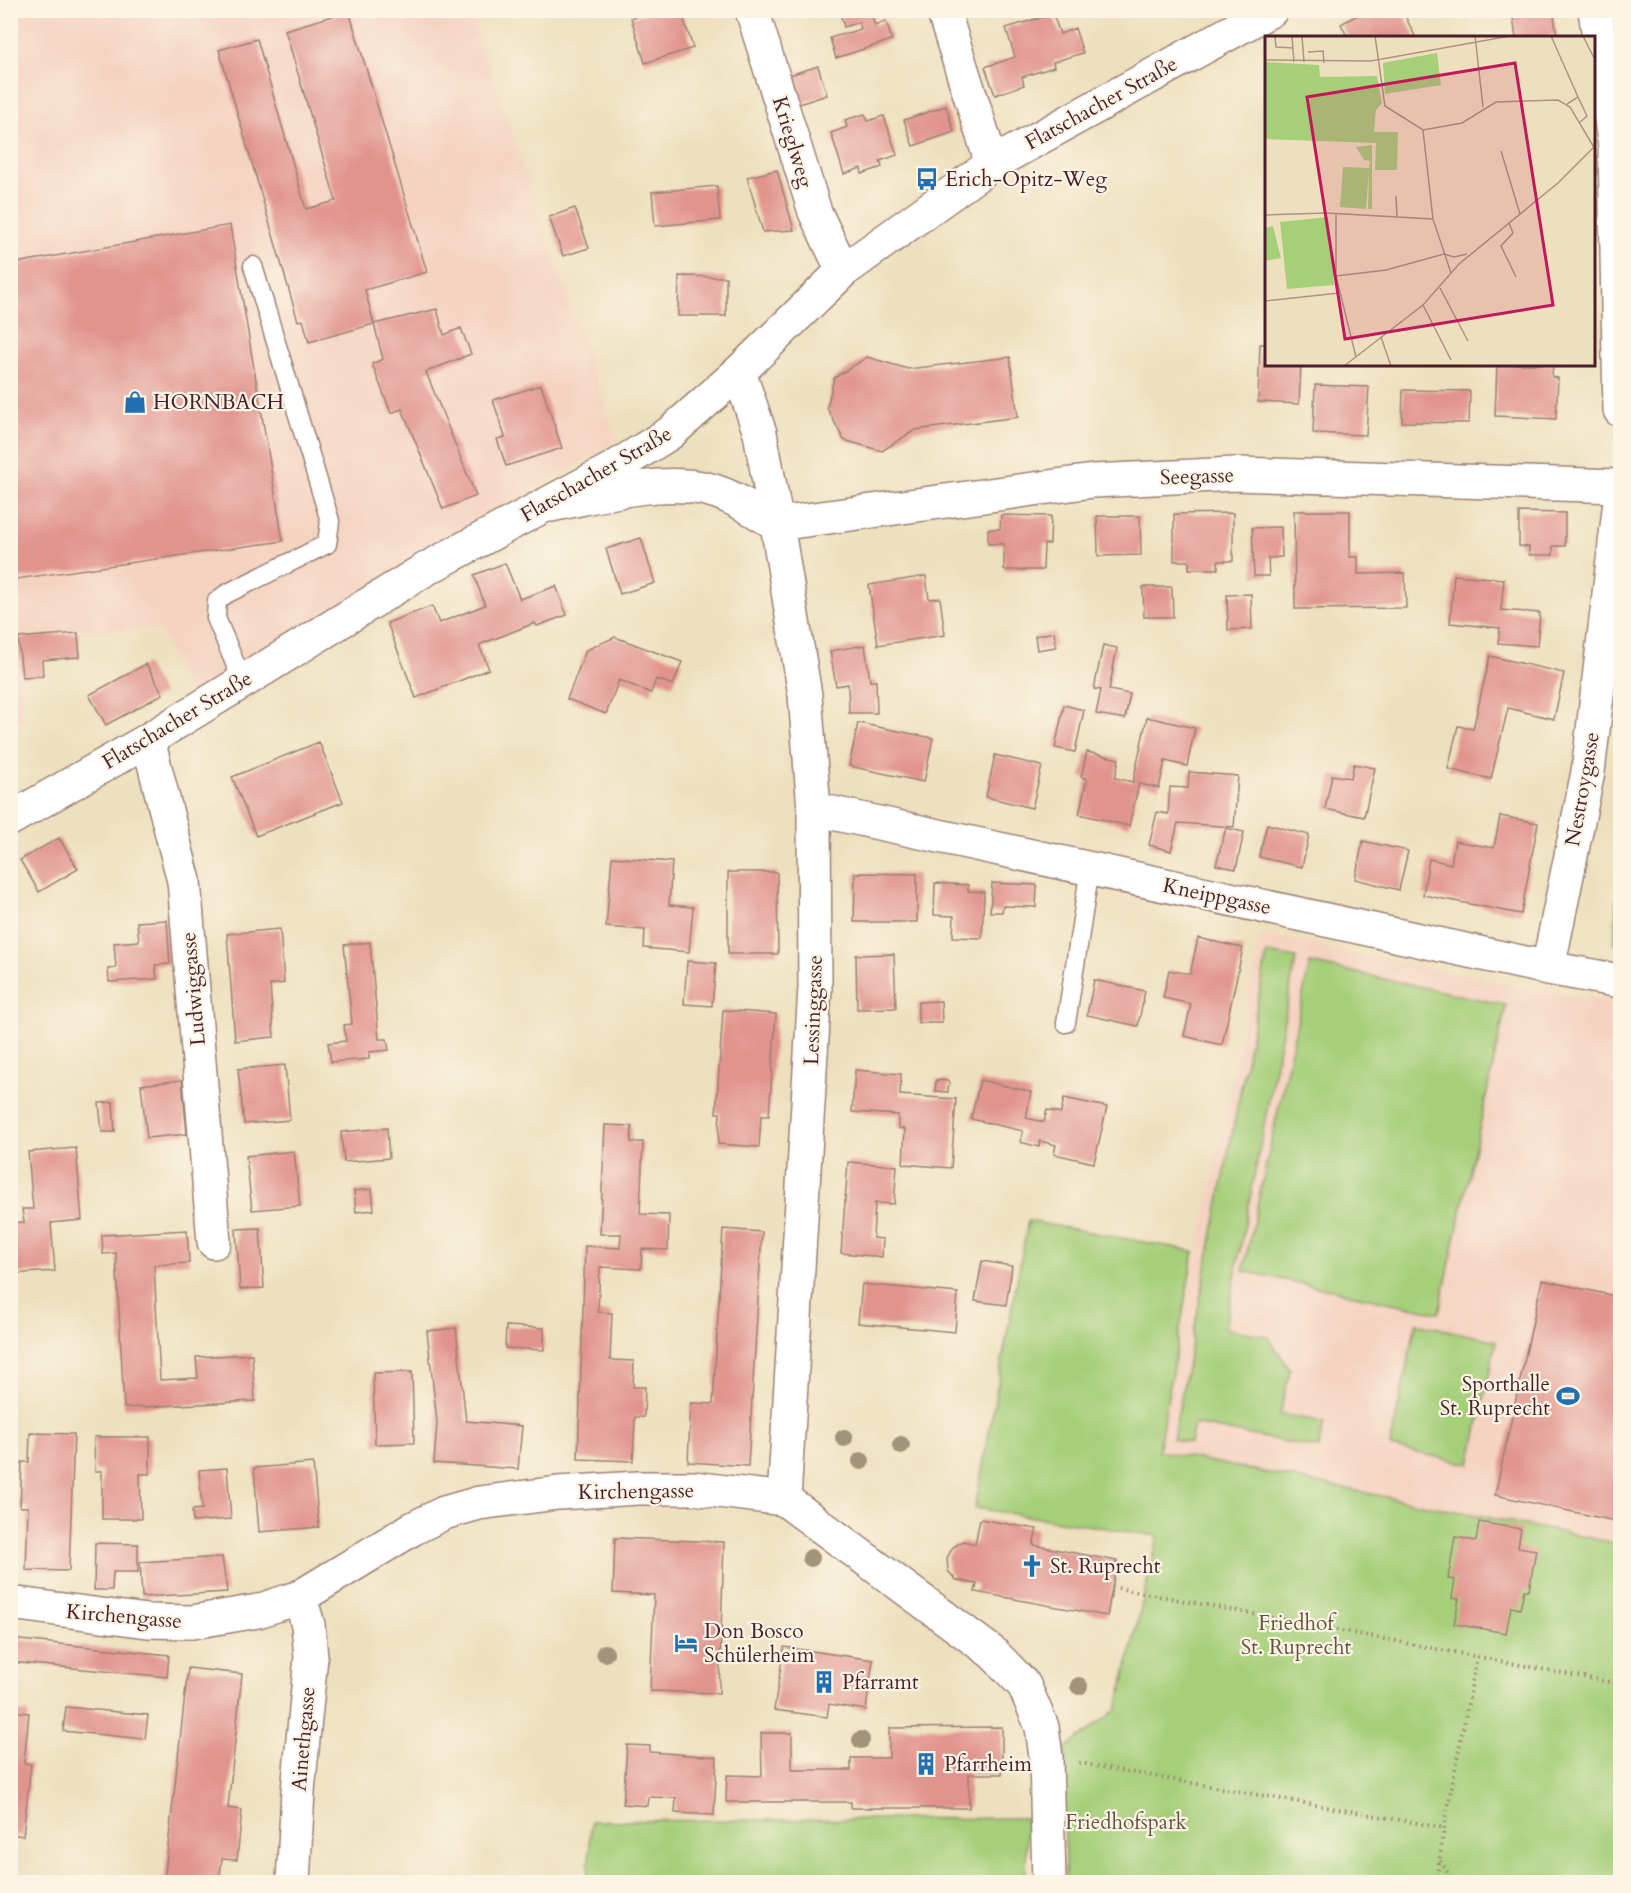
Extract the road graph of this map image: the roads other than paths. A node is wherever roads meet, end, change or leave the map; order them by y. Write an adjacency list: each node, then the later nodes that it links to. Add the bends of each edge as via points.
1 (752, 10): 7 (street, Krieglweg, via 815,212)
2 (943, 10): 5 (street)
3 (1271, 10): 5 (street, Flatschacher Straße)
4 (1595, 10): 8 (street, via 1615,147)
5 (992, 164): 7 (street, Flatschacher Straße)
6 (253, 266): 15 (lane, via 330,521 327,544 217,602 216,618)
7 (843, 271): 9 (street, Flatschacher Straße)
8 (1620, 357): 10 (street)
9 (738, 372): 13 (street, Flatschacher Straße, via 670,433); 14 (street, Lessinggasse, via 760,433)
10 (1620, 410)
11 (1620, 486): 14 (street, Seegasse, via 1235,474 1094,481)
12 (1620, 501): 20 (street, Nestroygasse, via 1588,772)
13 (546, 506): 14 (street, via 660,485 702,488 732,498); 15 (street, Flatschacher Straße, via 424,570)
14 (777, 524): 17 (street, Lessinggasse, via 805,695)
15 (242, 680): 16 (street, Flatschacher Straße)
16 (148, 740): 18 (street, Flatschacher Straße); 23 (street, Ludwiggasse, via 184,881)
17 (814, 808): 19 (street, Kneippgasse); 24 (street, Lessinggasse, via 815,988)
18 (10, 819)
19 (1090, 868): 20 (street, Kneippgasse); 22 (lane)
20 (1548, 968): 21 (street, Kneippgasse)
21 (1620, 981)
22 (1066, 1023)
23 (214, 1242)
24 (784, 1499): 25 (street, Kirchengasse, via 693,1488 638,1488 480,1503 444,1513 412,1529); 28 (street, Kirchengasse, via 993,1653 1024,1685 1042,1727 1046,1757)
25 (300, 1596): 26 (street, Kirchengasse, via 258,1611 192,1622 147,1621); 27 (street, Ainethgasse, via 311,1658)
26 (10, 1603)
27 (293, 1882)
28 (1049, 1882)

